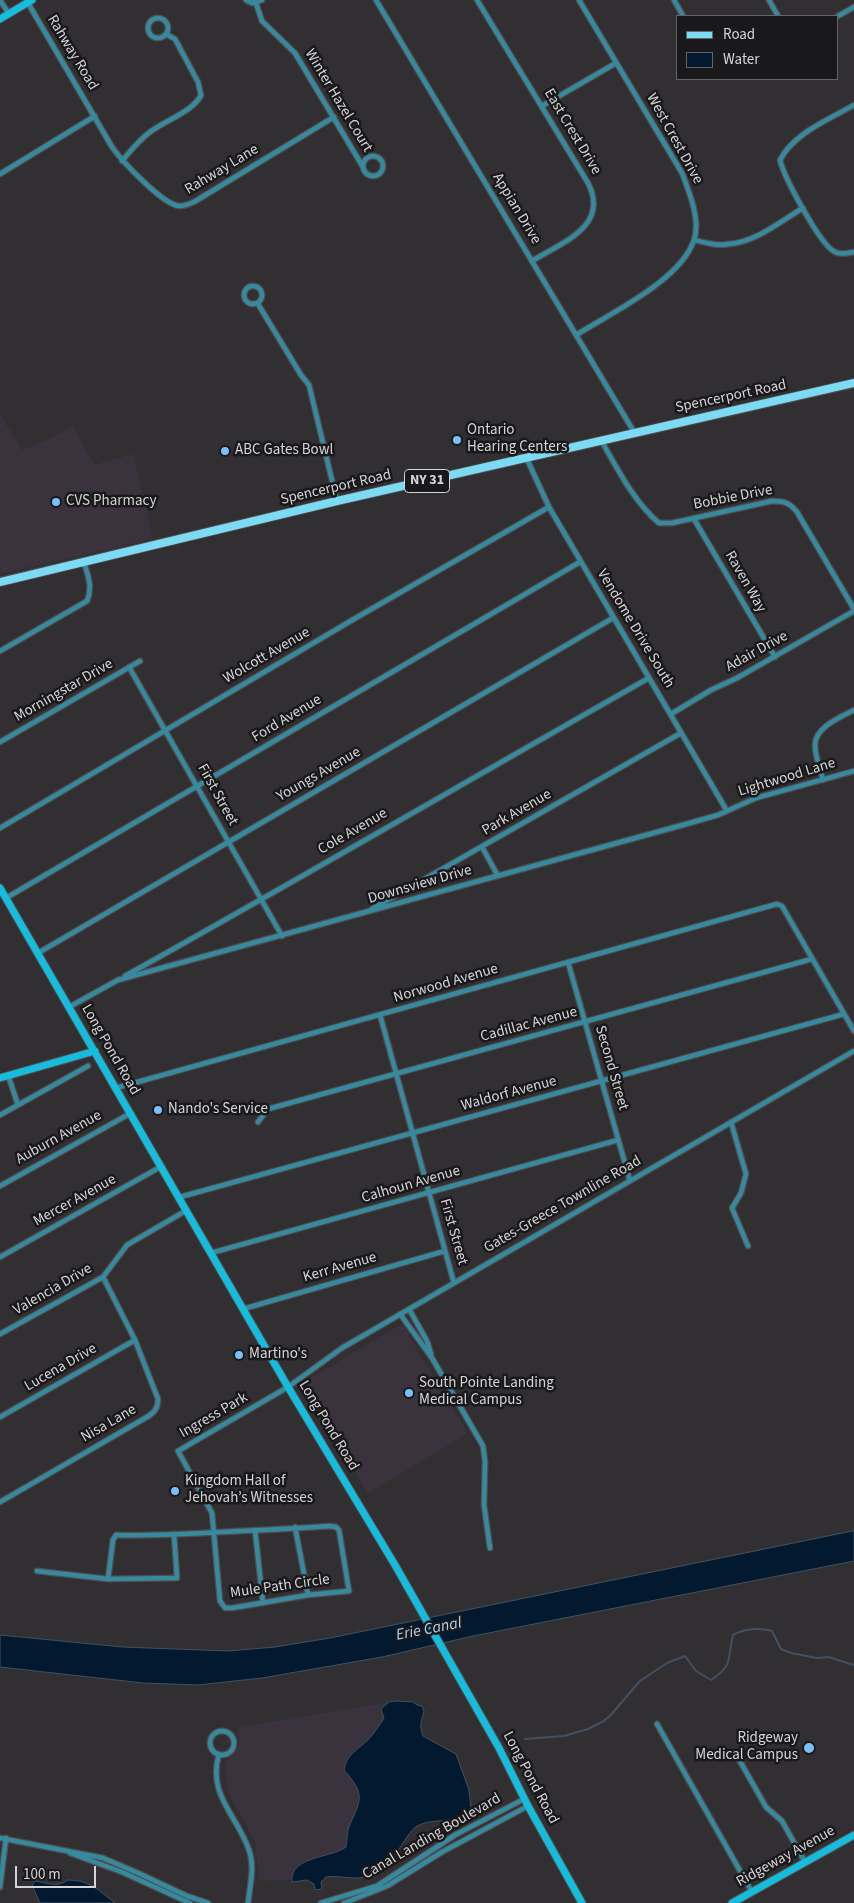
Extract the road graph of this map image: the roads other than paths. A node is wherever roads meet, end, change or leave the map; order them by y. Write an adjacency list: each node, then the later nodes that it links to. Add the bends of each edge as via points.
1 (0, 0): 13 (street)
2 (246, 0): 11 (street)
3 (262, 0): 11 (street)
4 (385, 0): 10 (street)
5 (477, 0): 21 (street, East Crest Drive)
6 (579, 0): 19 (street, West Crest Drive)
7 (674, 0): 14 (street)
8 (769, 0): 15 (street)
9 (30, 1): 13 (main road); 22 (street, Rahway Road)
10 (378, 2): 30 (street, Appian Drive)
11 (256, 3): 23 (street, Winter Hazel Court, via 262,21 295,53)
12 (854, 7): 16 (street)
13 (9, 14): 17 (main road)
14 (682, 15)
15 (777, 15)
16 (839, 15)
17 (0, 19)
18 (166, 34): 18 (street, via 168,27 164,20 157,18 149,22 151,35 158,38); 24 (street, via 175,39 198,82 201,95 194,104 139,141)
19 (616, 62): 21 (street); 28 (street, West Crest Drive, via 682,173 694,208)
20 (854, 105): 27 (street, via 799,137 785,150 780,160 783,173)
21 (542, 106): 30 (street, East Crest Drive, via 588,183 594,206 592,216 581,231)
22 (94, 116): 24 (street, Rahway Lane); 26 (street)
23 (334, 117): 24 (street, Rahway Lane, via 186,205 169,203); 25 (street, Winter Hazel Court)
24 (122, 161)
25 (363, 167): 25 (street, Winter Hazel Court, via 373,176 382,172 384,165 381,159 373,156 366,158)
26 (0, 174)
27 (803, 208): 28 (street, via 742,241 713,244); 29 (street, via 830,249 837,253)
28 (694, 240): 32 (street, West Crest Drive, via 679,266 665,280)
29 (854, 252)
30 (532, 261): 32 (street, Appian Drive)
31 (258, 304): 31 (street, via 246,302 244,293 248,288 256,286 261,290 262,299); 37 (street, via 309,385)
32 (576, 335): 34 (street, Appian Drive)
33 (854, 383): 34 (main road, Spencerport Road / NY 31)
34 (634, 432): 35 (main road, Spencerport Road / NY 31)
35 (601, 440): 36 (main road, Spencerport Road / NY 31); 39 (street, Bobbie Drive, via 628,485 659,524)
36 (526, 457): 37 (main road, Spencerport Road / NY 31); 38 (street, Vendome Drive South)
37 (338, 501): 40 (main road, Spencerport Road / NY 31)
38 (549, 507): 41 (street, Vendome Drive South); 52 (street, Wolcott Avenue)
39 (694, 519): 43 (street, Bobbie Drive, via 772,501 791,505); 46 (street, Raven Way)
40 (84, 562): 42 (main road, Spencerport Road / NY 31); 45 (street, via 91,586 87,601)
41 (580, 562): 44 (street, Vendome Drive South); 57 (street, Ford Avenue)
42 (0, 582)
43 (854, 610): 46 (street, Adair Drive)
44 (613, 618): 49 (street, Vendome Drive South); 60 (street, Youngs Avenue)
45 (0, 651)
46 (775, 657): 51 (street, Adair Drive)
47 (140, 661): 48 (street, Morningstar Drive)
48 (130, 667): 52 (street, First Street); 54 (street, Morningstar Drive)
49 (649, 678): 51 (street, Vendome Drive South); 65 (street, Cole Avenue)
50 (854, 710): 56 (street, via 822,730 816,739)
51 (671, 714): 53 (street, Vendome Drive South)
52 (166, 730): 57 (street, First Street); 59 (street, Wolcott Avenue)
53 (681, 733): 58 (street, Vendome Drive South); 61 (street, Park Avenue)
54 (0, 742)
55 (854, 771): 56 (street, Lightwood Lane)
56 (822, 780): 58 (street, Lightwood Lane, via 756,798)
57 (198, 786): 60 (street, First Street); 64 (street, Ford Avenue)
58 (727, 811): 62 (street, Downsview Drive)
59 (0, 828)
60 (229, 842): 65 (street, First Street); 68 (street, Youngs Avenue)
61 (482, 847): 62 (street); 66 (street, Park Avenue)
62 (498, 876): 66 (street, Downsview Drive)
63 (0, 889): 64 (main road, Long Pond Road)
64 (6, 898): 68 (main road, Long Pond Road)
65 (262, 900): 67 (street, First Street); 71 (street, Cole Avenue)
66 (364, 914): 67 (street, Downsview Drive)
67 (282, 936): 71 (street, Downsview Drive)
68 (38, 953): 72 (main road, Long Pond Road)
69 (812, 959): 70 (street, Norwood Avenue, via 782,906 777,904); 73 (street); 75 (street, Cadillac Avenue)
70 (568, 962): 74 (street, Norwood Avenue); 75 (street, Second Street)
71 (118, 980): 72 (street, Cole Avenue)
72 (69, 1007): 77 (main road, Long Pond Road)
73 (844, 1014): 76 (street); 83 (street, Waldorf Avenue)
74 (380, 1015): 81 (street, First Street); 84 (street, Norwood Avenue)
75 (585, 1022): 81 (street, Cadillac Avenue); 83 (street, Second Street)
76 (854, 1031)
77 (95, 1051): 80 (main road); 84 (main road, Long Pond Road)
78 (854, 1051): 89 (street, Gates-Greece Townline Road)
79 (88, 1066): 85 (street)
80 (8, 1075): 82 (main road); 85 (street)
81 (396, 1075): 88 (street, Cadillac Avenue, via 268,1109); 90 (street, First Street)
82 (0, 1078)
83 (602, 1082): 90 (street, Waldorf Avenue); 91 (street, Second Street)
84 (116, 1088): 86 (main road, Long Pond Road)
85 (18, 1104): 87 (street)
86 (131, 1113): 92 (main road, Long Pond Road); 94 (street, Auburn Avenue)
87 (0, 1115)
88 (258, 1122)
89 (732, 1122): 93 (street, Gates-Greece Townline Road); 98 (street, via 746,1174 741,1193 732,1208)
90 (412, 1133): 95 (street, First Street); 96 (street, Waldorf Avenue)
91 (618, 1140): 93 (street, Second Street); 95 (street, Calhoun Avenue)
92 (162, 1166): 96 (main road, Long Pond Road); 101 (street, Mercer Avenue)
93 (630, 1181): 103 (street, Gates-Greece Townline Road)
94 (0, 1186)
95 (428, 1193): 99 (street, First Street); 100 (street, Calhoun Avenue)
96 (180, 1197): 97 (main road, Long Pond Road)
97 (187, 1210): 100 (main road, Long Pond Road); 102 (street, Valencia Drive, via 127,1245)
98 (748, 1246)
99 (445, 1252): 103 (street, First Street); 104 (street, Kerr Avenue)
100 (211, 1254): 104 (main road, Long Pond Road)
101 (0, 1257)
102 (102, 1277): 107 (street, Valencia Drive); 108 (street, Nisa Lane)
103 (454, 1283): 105 (street, Gates-Greece Townline Road)
104 (243, 1309): 110 (main road, Long Pond Road)
105 (409, 1309): 106 (street, Gates-Greece Townline Road); 109 (street, via 427,1341)
106 (400, 1314): 109 (street); 110 (street, Gates-Greece Townline Road, via 342,1348)
107 (0, 1334)
108 (135, 1340): 111 (street, Lucena Drive); 112 (street, Nisa Lane, via 158,1399 156,1410)
109 (432, 1358): 117 (street, via 483,1446 484,1505)
110 (288, 1387): 115 (street, Ingress Park, via 178,1451 212,1513); 125 (main road, Long Pond Road, via 447,1655)
111 (0, 1417)
112 (0, 1502)
113 (295, 1528): 114 (street, Mule Path Circle); 120 (street); 120 (street, Mule Path Circle, via 336,1527 341,1539 349,1590)
114 (255, 1530): 115 (street, Mule Path Circle); 121 (street)
115 (215, 1532): 116 (street); 121 (street, Mule Path Circle, via 222,1605 232,1608)
116 (174, 1534): 119 (street, via 116,1535); 119 (street, via 178,1578)
117 (490, 1548)
118 (37, 1571): 119 (street)
119 (108, 1578)
120 (308, 1595): 121 (street, Mule Path Circle)
121 (263, 1603)
122 (657, 1724): 133 (street)
123 (219, 1754): 123 (street, via 227,1753 232,1747 233,1740 225,1732 218,1732 210,1740 211,1747); 136 (street, via 215,1768 220,1794 251,1856)
124 (737, 1756): 131 (street, via 766,1807 782,1821)
125 (524, 1799): 126 (main road, Long Pond Road); 137 (street, Canal Landing Boulevard, via 455,1835 377,1886)
126 (528, 1806): 138 (street, Canal Landing Boulevard, via 387,1886); 139 (main road, Long Pond Road)
127 (854, 1835): 131 (main road, Ridgeway Avenue)
128 (0, 1838): 129 (street)
129 (6, 1838): 130 (street); 132 (street)
130 (59, 1849): 134 (street, via 122,1872); 135 (street, via 103,1858)
131 (805, 1862): 133 (main road, Ridgeway Avenue)
132 (0, 1887)
133 (752, 1892): 140 (main road, Ridgeway Avenue)
134 (190, 1903)
135 (208, 1903)
136 (248, 1903)
137 (322, 1903)
138 (344, 1903)
139 (582, 1903)
140 (732, 1903)

